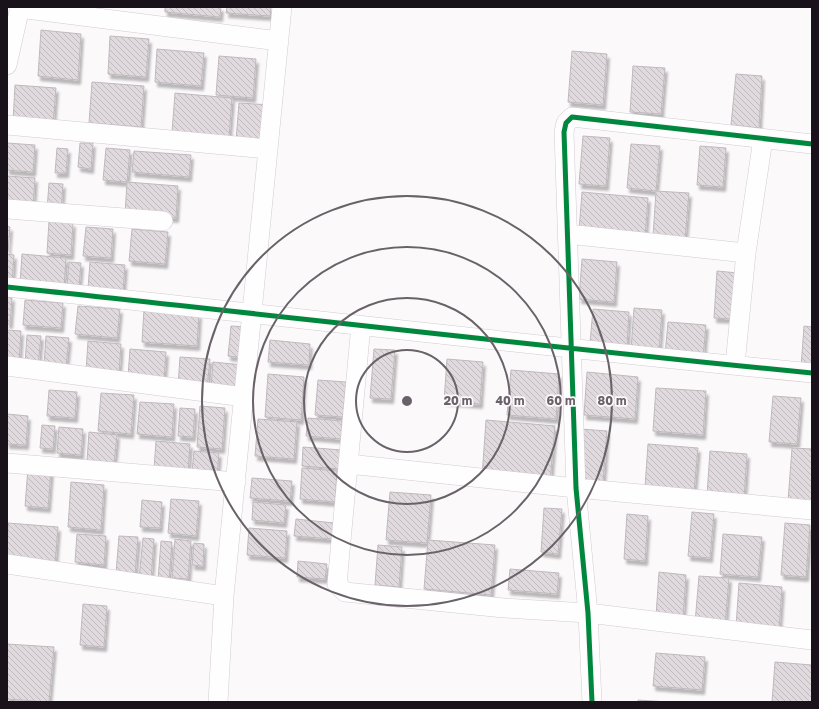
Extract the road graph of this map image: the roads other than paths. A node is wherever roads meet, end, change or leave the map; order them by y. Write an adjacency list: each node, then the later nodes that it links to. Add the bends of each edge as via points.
1 (282, 7): 3 (street)
2 (19, 8): 3 (street); 4 (street)
3 (279, 41): 8 (street)
4 (7, 64)
5 (7, 125): 8 (street)
6 (764, 139): 7 (street); 11 (street, via 572,117 566,123 564,132); 12 (street)
7 (812, 144)
8 (268, 149): 14 (street)
9 (7, 209): 10 (street)
10 (163, 222)
11 (566, 234): 12 (street); 16 (street)
12 (746, 253): 17 (street)
13 (7, 287): 14 (street)
14 (252, 312): 15 (street); 20 (street)
15 (361, 325): 16 (street); 22 (street)
16 (572, 349): 17 (street); 24 (street)
17 (735, 365): 19 (street)
18 (7, 366): 20 (street)
19 (812, 373)
20 (244, 397): 23 (street)
21 (7, 463): 23 (street)
22 (348, 464): 24 (street); 28 (street, via 337,584 345,592 504,608)
23 (236, 482): 27 (street)
24 (576, 488): 25 (street); 28 (street)
25 (812, 510)
26 (7, 564): 27 (street)
27 (224, 596): 30 (street)
28 (588, 613): 29 (street); 31 (street)
29 (812, 640)
30 (218, 702)
31 (592, 702)

